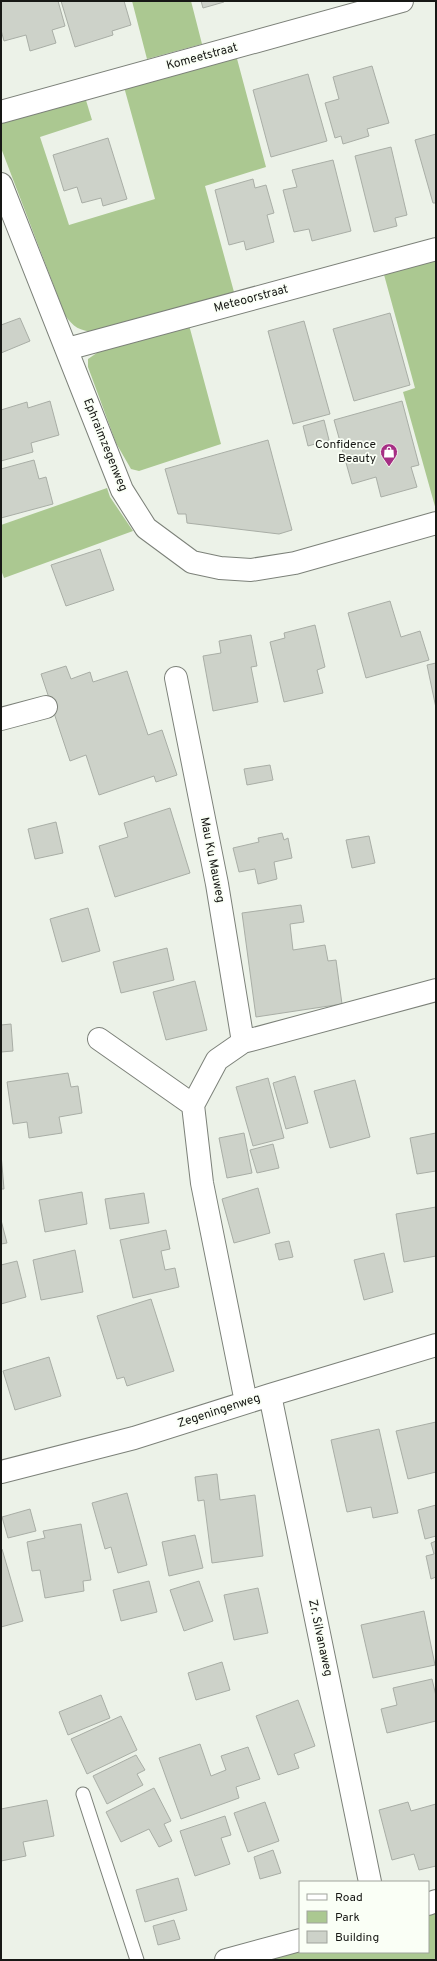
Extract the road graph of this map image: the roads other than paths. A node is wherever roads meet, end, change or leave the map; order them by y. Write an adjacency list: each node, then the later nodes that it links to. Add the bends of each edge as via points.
1 (402, 1): 2 (street, Komeetstraat)
2 (1, 112)
3 (1, 184): 5 (street, Ephraimzegenweg)
4 (436, 249): 5 (street, Meteoorstraat)
5 (67, 349): 6 (street, Ephraimzegenweg, via 122,490 146,528 192,562 220,568 251,570 295,563)
6 (436, 523)
7 (176, 678): 12 (street, Mau Ku Mauweg, via 217,884)
8 (46, 707): 9 (street)
9 (1, 719)
10 (436, 990): 12 (street)
11 (99, 1039): 13 (street)
12 (243, 1042): 13 (street, via 217,1060)
13 (193, 1105): 16 (street, via 202,1183)
14 (436, 1346): 15 (street, Zegeningenweg)
15 (270, 1395): 16 (street, Zegeningenweg); 19 (street, Zr. Silvanaweg)
16 (246, 1402): 17 (street, Zegeningenweg, via 134,1438)
17 (1, 1472)
18 (83, 1794): 21 (lane)
19 (370, 1881)
20 (299, 1940): 22 (street)
21 (137, 1960)
22 (226, 1960)

